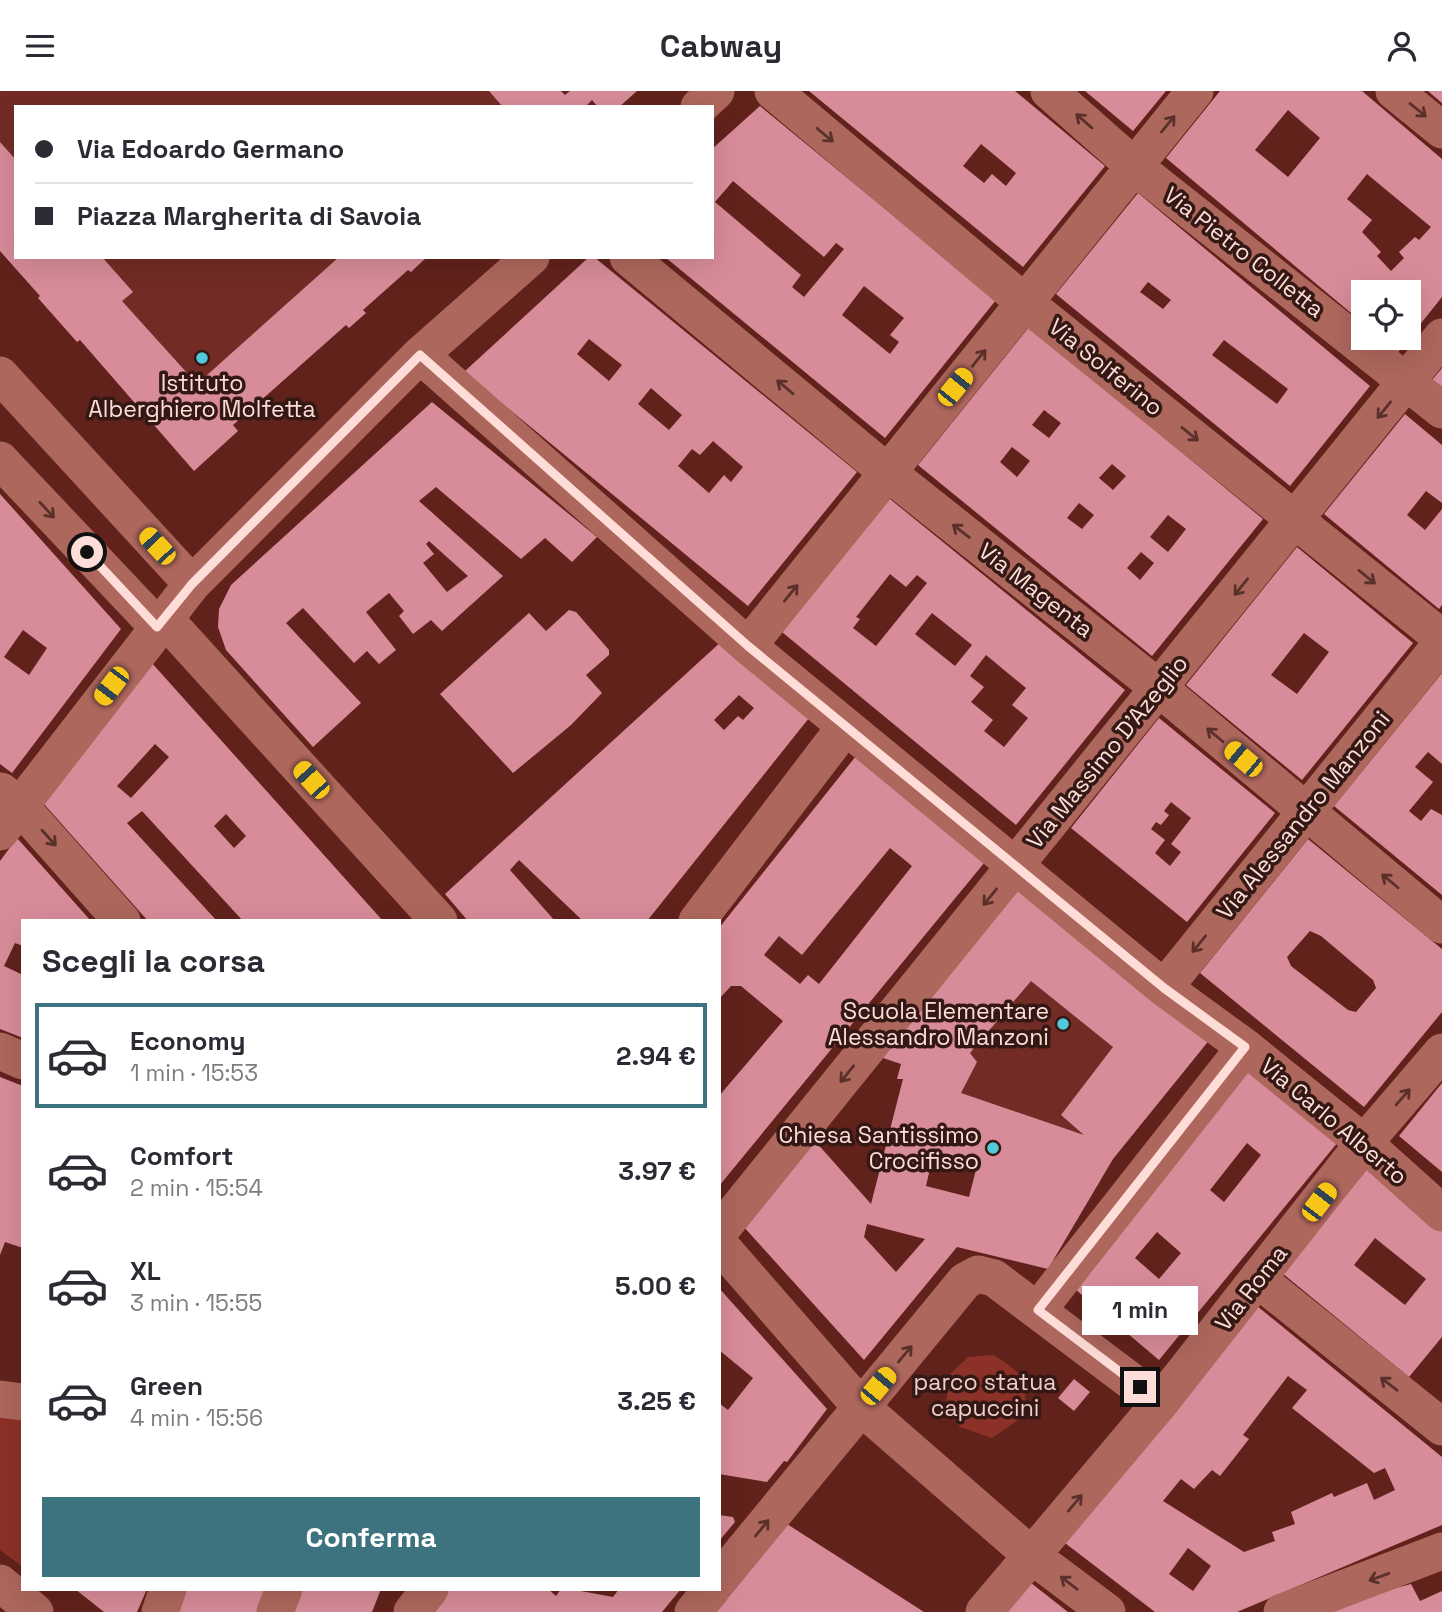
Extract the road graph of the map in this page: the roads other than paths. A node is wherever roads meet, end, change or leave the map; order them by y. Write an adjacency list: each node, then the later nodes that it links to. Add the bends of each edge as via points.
1 (716, 91): 6 (street)
2 (773, 91): 11 (street, Via Solferino, one-way to 11)
3 (1049, 91): 8 (street, Via Pietro Colletta, one-way to 3)
4 (1195, 91): 8 (street, one-way to 4)
5 (1394, 91): 7 (street, one-way to 7)
6 (701, 105)
7 (1442, 130)
8 (1134, 166): 11 (street); 15 (street, Via Pietro Colletta)
9 (529, 259): 13 (street)
10 (630, 259): 18 (street, Via Magenta, one-way to 10)
11 (1023, 301): 18 (street, one-way to 11); 19 (street, Via Solferino, one-way to 19)
12 (1442, 338): 15 (street, Via Massimo D'Azeglio)
13 (420, 355): 20 (street); 23 (street, Via Carlo Alberto)
14 (0, 375): 20 (street)
15 (1407, 381): 16 (street, Via Pietro Colletta); 19 (street, Via Massimo D'Azeglio, one-way to 19)
16 (1442, 410)
17 (0, 460): 21 (street, one-way to 21)
18 (887, 472): 23 (street, one-way to 18); 24 (street, Via Magenta, one-way to 18)
19 (1296, 519): 22 (street, Via Solferino, one-way to 22); 24 (street, Via Massimo D'Azeglio, one-way to 24)
20 (192, 584): 21 (street)
21 (161, 622): 26 (street); 30 (street)
22 (1442, 641): 27 (street, Via Alessandro Manzoni)
23 (748, 646): 25 (street, Via Carlo Alberto)
24 (1159, 688): 27 (street, Via Magenta, one-way to 24); 28 (street, Via Massimo D'Azeglio)
25 (845, 727): 28 (street, Via Carlo Alberto); 31 (street)
26 (7, 810): 29 (street, one-way to 29)
27 (1307, 811): 32 (street, Via Magenta, one-way to 27); 33 (street, Via Alessandro Manzoni, one-way to 33)
28 (1015, 866): 33 (street, Via Carlo Alberto); 40 (street, Via Massimo D'Azeglio, one-way to 40)
29 (120, 919)
30 (437, 919)
31 (699, 919)
32 (1442, 925)
33 (1164, 988): 34 (street, Via Carlo Alberto)
34 (1245, 1047): 38 (street, Via Carlo Alberto); 43 (street)
35 (0, 1051): 37 (street)
36 (1442, 1052): 38 (street, Via Roma, one-way to 36)
37 (21, 1060)
38 (1364, 1143): 39 (street, Via Carlo Alberto); 42 (street, Via Roma)
39 (1442, 1213)
40 (721, 1230)
41 (721, 1246): 47 (street)
42 (1259, 1280): 46 (street, Via Roma); 48 (street, one-way to 42)
43 (1038, 1310): 46 (street); 47 (street, one-way to 43, via 965,1281 978,1274 994,1278)
44 (0, 1399): 45 (street)
45 (21, 1402)
46 (1160, 1403): 50 (street, Via Roma, one-way to 46)
47 (861, 1407): 50 (street); 51 (street, one-way to 47)
48 (1436, 1408)
49 (1442, 1551): 62 (street, one-way to 62)
50 (1031, 1555): 60 (street, Via Roma); 61 (street, one-way to 50)
51 (721, 1578)
52 (167, 1591): 56 (street)
53 (283, 1591): 57 (street)
54 (428, 1591): 58 (street)
55 (710, 1591): 59 (street)
56 (160, 1612)
57 (275, 1612)
58 (412, 1612)
59 (694, 1612)
60 (984, 1612)
61 (1107, 1612)
62 (1282, 1612)

